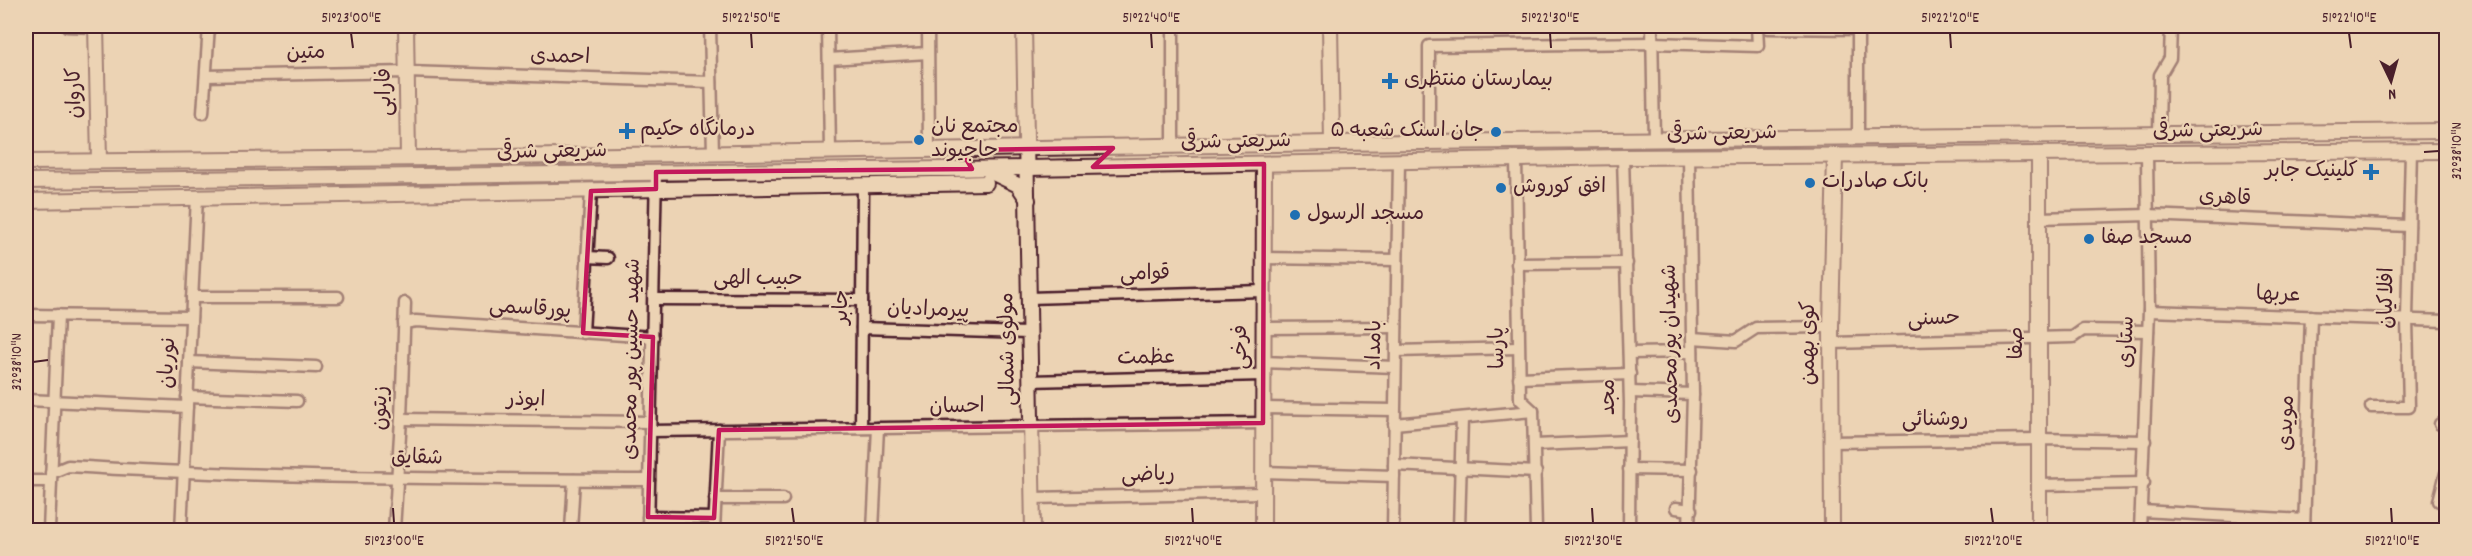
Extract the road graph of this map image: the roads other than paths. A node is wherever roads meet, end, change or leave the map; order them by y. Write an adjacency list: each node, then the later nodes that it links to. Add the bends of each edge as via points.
1 (67, 26): 2 (street)
2 (96, 26): 47 (main road, کاروان)
3 (209, 26): 20 (street)
4 (406, 26): 19 (main road, فارابی)
5 (710, 26): 21 (street)
6 (828, 26): 18 (street)
7 (928, 26): 17 (street)
8 (1024, 26): 32 (main road, مولوی شمالی)
9 (1173, 26): 30 (street)
10 (1329, 26): 29 (main road)
11 (1652, 26): 16 (street)
12 (1757, 26): 16 (street, via 1758,45)
13 (2171, 26): 24 (street, via 2170,58 2160,75)
14 (1858, 27): 15 (street); 26 (street)
15 (1768, 28)
16 (1652, 43): 27 (street); 28 (street, via 1429,46)
17 (928, 53): 18 (street); 35 (street)
18 (829, 59): 37 (street)
19 (407, 72): 20 (street, متین); 21 (street, احمدی); 45 (main road, فارابی)
20 (206, 76): 22 (street)
21 (711, 82): 39 (street)
22 (203, 113)
23 (2446, 131): 25 (main road, شریعتی شرقی)
24 (2158, 134): 25 (main road, شریعتی شرقی); 26 (main road, شریعتی شرقی)
25 (2225, 134): 38 (main road)
26 (1858, 138): 27 (main road, شریعتی شرقی)
27 (1654, 140): 28 (main road, شریعتی شرقی)
28 (1430, 142): 29 (main road, شریعتی شرقی)
29 (1332, 143): 30 (main road, شریعتی شرقی)
30 (1173, 147): 31 (main road, شریعتی شرقی)
31 (1113, 148): 32 (main road, شریعتی شرقی); 51 (main road, via 1108,157)
32 (1028, 149): 33 (main road, شریعتی شرقی); 53 (main road, مولوی شمالی)
33 (960, 150): 35 (main road, شریعتی شرقی); 55 (main road, via 964,156)
34 (2410, 150): 36 (main road, شریعتی شرقی); 38 (main road, شریعتی شرقی); 71 (street, افلاکیان)
35 (929, 151): 37 (main road, شریعتی شرقی)
36 (2446, 151)
37 (830, 152): 39 (main road, شریعتی شرقی)
38 (2225, 153): 41 (main road, شریعتی شرقی)
39 (713, 154): 45 (main road, شریعتی شرقی)
40 (2039, 154): 41 (main road, شریعتی شرقی); 42 (main road, شریعتی شرقی); 70 (main road, صفا)
41 (2147, 154): 69 (street, ستاری)
42 (1835, 155): 44 (main road, شریعتی شرقی); 94 (main road, کوی بهمن)
43 (1623, 157): 44 (main road, شریعتی شرقی); 46 (main road, شریعتی شرقی); 76 (street, مجد)
44 (1689, 157): 102 (street, شهیدان پورمحمدی)
45 (408, 158): 47 (main road, شریعتی شرقی)
46 (1516, 159): 48 (main road, شریعتی شرقی); 77 (street, پارسا)
47 (99, 160): 49 (main road, شریعتی شرقی)
48 (1398, 161): 50 (main road, شریعتی شرقی); 75 (street, بامداد)
49 (26, 162)
50 (1264, 164): 51 (main road, شریعتی شرقی); 74 (main road, فرخی)
51 (1112, 166): 53 (main road, شریعتی شرقی)
52 (981, 168): 53 (main road, شریعتی شرقی); 55 (main road, شریعتی شرقی); 67 (main road, via 1012,182)
53 (1028, 168): 67 (main road, مولوی شمالی)
54 (912, 169): 55 (main road, شریعتی شرقی); 56 (main road, شریعتی شرقی); 60 (main road)
55 (961, 169)
56 (656, 172): 57 (main road, شریعتی شرقی); 62 (street, شهید حسین پور محمدی)
57 (70, 180): 58 (main road, شریعتی شرقی); 65 (main road); 66 (main road)
58 (26, 181)
59 (986, 183): 60 (main road, شریعتی شرقی)
60 (911, 185): 61 (main road, شریعتی شرقی)
61 (863, 186): 62 (main road, شریعتی شرقی); 83 (street, جابر)
62 (657, 189): 63 (main road, شریعتی شرقی); 82 (street, شهید حسین پور محمدی)
63 (591, 191): 64 (main road, شریعتی شرقی); 72 (street)
64 (197, 198): 65 (main road, شریعتی شرقی); 79 (street, نوریان)
65 (97, 199): 66 (main road, شریعتی شرقی)
66 (49, 200): 68 (main road, شریعتی شرقی)
67 (1029, 200): 81 (main road, مولوی شمالی)
68 (26, 201)
69 (2148, 215): 70 (street, قاهری); 71 (street, قاهری); 85 (street, ستاری)
70 (2039, 218): 100 (main road, صفا)
71 (2409, 226): 90 (street, افلاکیان)
72 (587, 256): 73 (street); 98 (street)
73 (608, 258)
74 (1263, 258): 75 (street); 78 (main road, فرخی)
75 (1397, 260): 93 (street, بامداد)
76 (1627, 263): 77 (street); 107 (street, مجد)
77 (1517, 264): 104 (street, پارسا)
78 (1263, 291): 81 (street, قوامی); 96 (main road, فرخی)
79 (192, 297): 80 (street); 89 (street, نوریان)
80 (338, 297)
81 (1029, 298): 99 (main road, مولوی شمالی)
82 (654, 299): 83 (street, حبیب الهی); 101 (street, شهید حسین پور محمدی)
83 (862, 300): 95 (street, جابر)
84 (405, 303): 92 (street, زیتون)
85 (2149, 311): 88 (street, عربها); 97 (street, ستاری)
86 (26, 315): 87 (street)
87 (58, 315): 89 (street); 117 (street)
88 (2311, 316): 90 (street, عربها); 164 (street, مویدی)
89 (191, 317): 108 (street, نوریان)
90 (2407, 319): 91 (street, عربها); 121 (street, افلاکیان, via 2409,407)
91 (2446, 321)
92 (404, 323): 98 (street, پورقاسمی); 126 (street, زیتون)
93 (1396, 327): 96 (street); 105 (street, بامداد)
94 (1831, 327): 102 (street, via 1756,328 1736,341); 103 (main road, کوی بهمن)
95 (862, 328): 99 (street, پیرمرادیان); 131 (street, جابر)
96 (1263, 328): 111 (main road, فرخی)
97 (2148, 331): 100 (street, حسنی, via 2083,330 2073,337); 136 (street, ستاری)
98 (583, 333): 101 (street, پورقاسمی)
99 (1029, 333): 114 (main road, مولوی شمالی)
100 (2039, 336): 103 (street, حسنی); 134 (main road, صفا)
101 (653, 337): 129 (street, شهید حسین پور محمدی)
102 (1692, 338): 106 (street, شهیدان پورمحمدی)
103 (1831, 343): 137 (main road, کوی بهمن)
104 (1518, 348): 105 (street); 113 (street, پارسا)
105 (1396, 351): 110 (street, بامداد)
106 (1692, 352): 107 (street); 116 (street, شهیدان پورمحمدی)
107 (1629, 353): 112 (street, مجد)
108 (189, 362): 109 (street); 120 (street, نوریان)
109 (316, 367)
110 (1395, 367): 111 (street, عظمت); 123 (street, بامداد)
111 (1262, 369): 114 (street, عظمت); 122 (main road, فرخی)
112 (1629, 374): 113 (street); 115 (street, مجد)
113 (1519, 378): 124 (street, پارسا, via 1520,399)
114 (1030, 381): 130 (main road, مولوی شمالی)
115 (1630, 392): 116 (street); 135 (street, مجد)
116 (1693, 394): 142 (street, شهیدان پورمحمدی)
117 (53, 399): 118 (street); 120 (street); 147 (street)
118 (26, 400)
119 (297, 401): 120 (street)
120 (187, 402): 145 (street, نوریان)
121 (2371, 407)
122 (1263, 408): 123 (street); 127 (main road, فرخی)
123 (1394, 410): 128 (street, بامداد)
124 (1533, 411): 125 (street); 138 (street, پارسا)
125 (1462, 418): 128 (street); 139 (street)
126 (401, 419): 129 (street, ابوذر); 148 (street, زیتون)
127 (1263, 423): 130 (street, احسان); 143 (main road, فرخی)
128 (1394, 424): 141 (street, بامداد)
129 (650, 426): 133 (street, احسان); 150 (street, شهید حسین پور محمدی)
130 (1031, 426): 132 (street, احسان); 155 (main road, مولوی شمالی)
131 (861, 428): 132 (street, احسان); 133 (street, احسان)
132 (878, 428): 171 (street)
133 (719, 430): 156 (street)
134 (2039, 439): 136 (street, روشنائی); 137 (street, روشنائی); 153 (main road, صفا)
135 (1630, 441): 138 (street); 140 (street, مجد)
136 (2145, 441): 152 (street, ستاری)
137 (1832, 442): 179 (main road, کوی بهمن)
138 (1535, 445): 144 (street, پارسا)
139 (1460, 468): 141 (street); 144 (street); 175 (street)
140 (1629, 469): 142 (street); 177 (street, مجد)
141 (1394, 470): 143 (street); 174 (street, بامداد)
142 (1692, 470): 160 (street, شهیدان پورمحمدی)
143 (1263, 472): 154 (main road, فرخی)
144 (1536, 472): 176 (street, پارسا)
145 (184, 473): 147 (street, شقایق, via 68,466); 148 (street, شقایق); 166 (street, نوریان)
146 (2446, 473): 158 (street)
147 (50, 477): 151 (street, شقایق); 165 (street)
148 (398, 479): 149 (street, شقایق); 167 (street, زیتون)
149 (574, 480): 150 (street, شقایق); 168 (street)
150 (649, 480): 162 (street, شهید حسین پور محمدی)
151 (26, 481)
152 (2144, 483): 153 (street); 161 (street, ستاری)
153 (2039, 485): 180 (main road, صفا)
154 (1263, 493): 155 (street, ریاضی); 173 (main road, فرخی)
155 (1033, 498): 172 (main road, مولوی شمالی)
156 (716, 499): 157 (street); 163 (street)
157 (783, 499)
158 (2439, 501)
159 (1676, 508): 160 (street)
160 (1690, 510): 178 (street, شهیدان پورمحمدی)
161 (2142, 512): 164 (street); 181 (street, ستاری)
162 (648, 517): 163 (street); 169 (street, شهید حسین پور محمدی)
163 (714, 518): 170 (street)
164 (2304, 525)
165 (49, 531)
166 (181, 531)
167 (394, 531)
168 (571, 531)
169 (648, 531)
170 (714, 531)
171 (873, 531)
172 (1033, 531)
173 (1263, 531)
174 (1393, 531)
175 (1459, 531)
176 (1536, 531)
177 (1629, 531)
178 (1689, 531)
179 (1832, 531)
180 (2039, 531)
181 (2140, 531)

